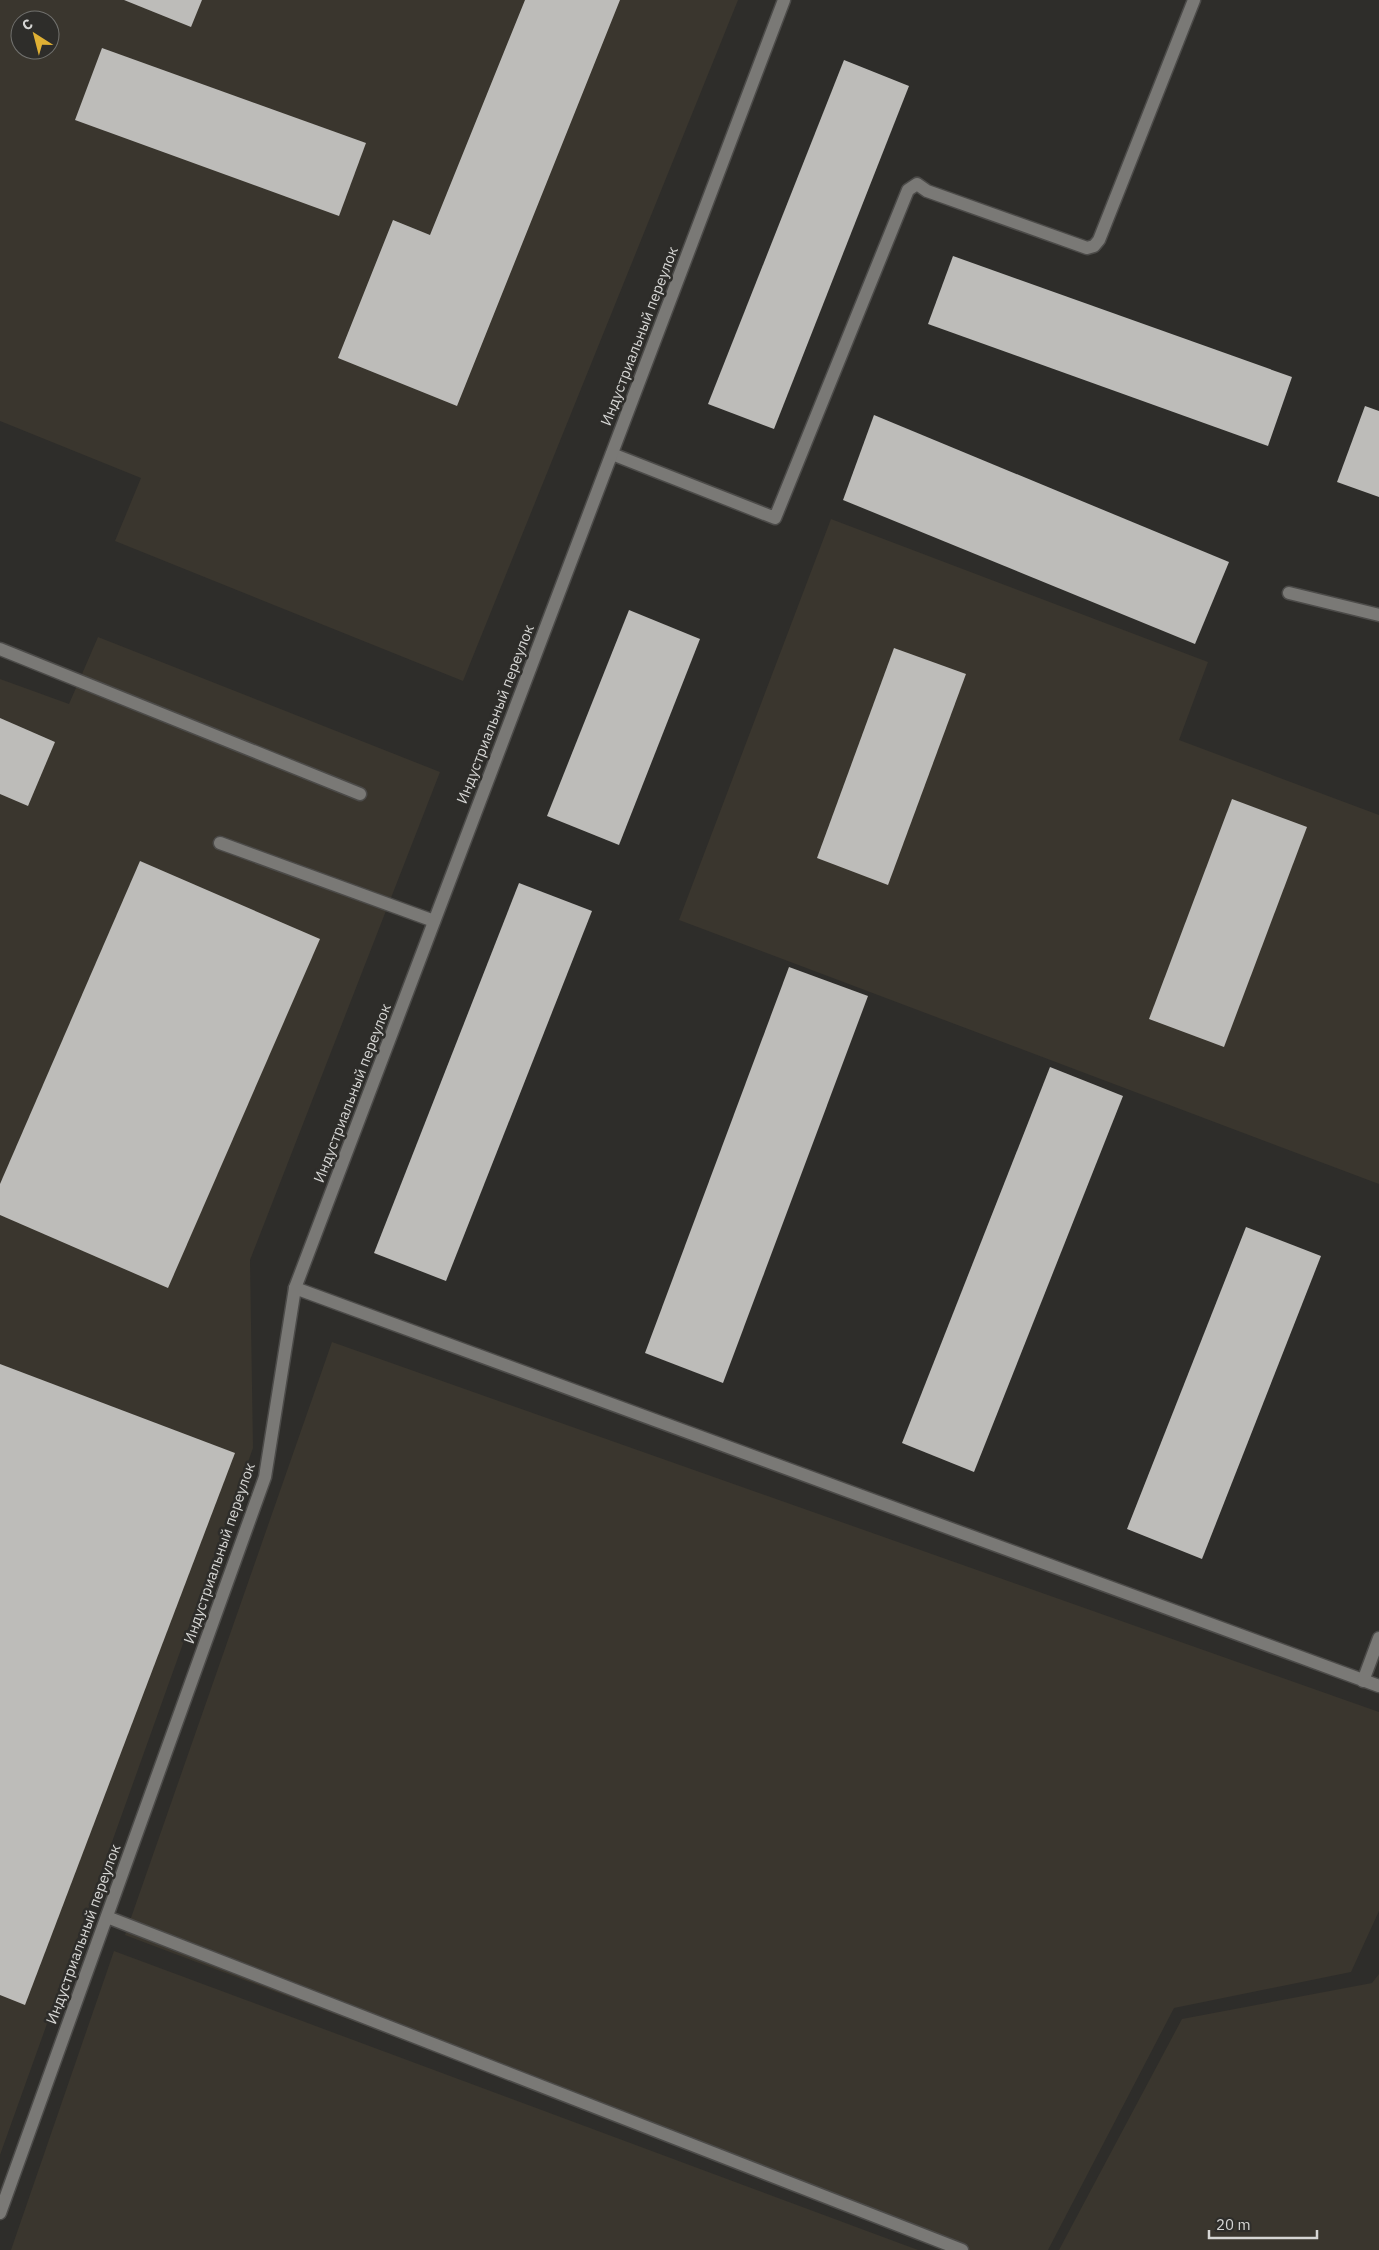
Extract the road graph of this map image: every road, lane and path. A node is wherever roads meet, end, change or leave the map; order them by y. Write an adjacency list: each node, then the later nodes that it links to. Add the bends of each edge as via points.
1 (784, 0): 3 (street, Индустриальный переулок)
2 (1194, 0): 3 (street, via 1094,246 1087,248 927,191 917,184 908,190 775,518)
3 (612, 454): 9 (street, Индустриальный переулок)
4 (1288, 593): 5 (street)
5 (1379, 615)
6 (0, 649): 7 (street)
7 (360, 794)
8 (220, 843): 9 (street)
9 (434, 921): 10 (street, Индустриальный переулок)
10 (295, 1288): 12 (street); 14 (street, Индустриальный переулок, via 265,1476)
11 (1379, 1638): 12 (street)
12 (1364, 1681): 13 (street)
13 (1379, 1686)
14 (107, 1917): 15 (street, Индустриальный переулок); 16 (street)
15 (0, 2213)
16 (962, 2250)

